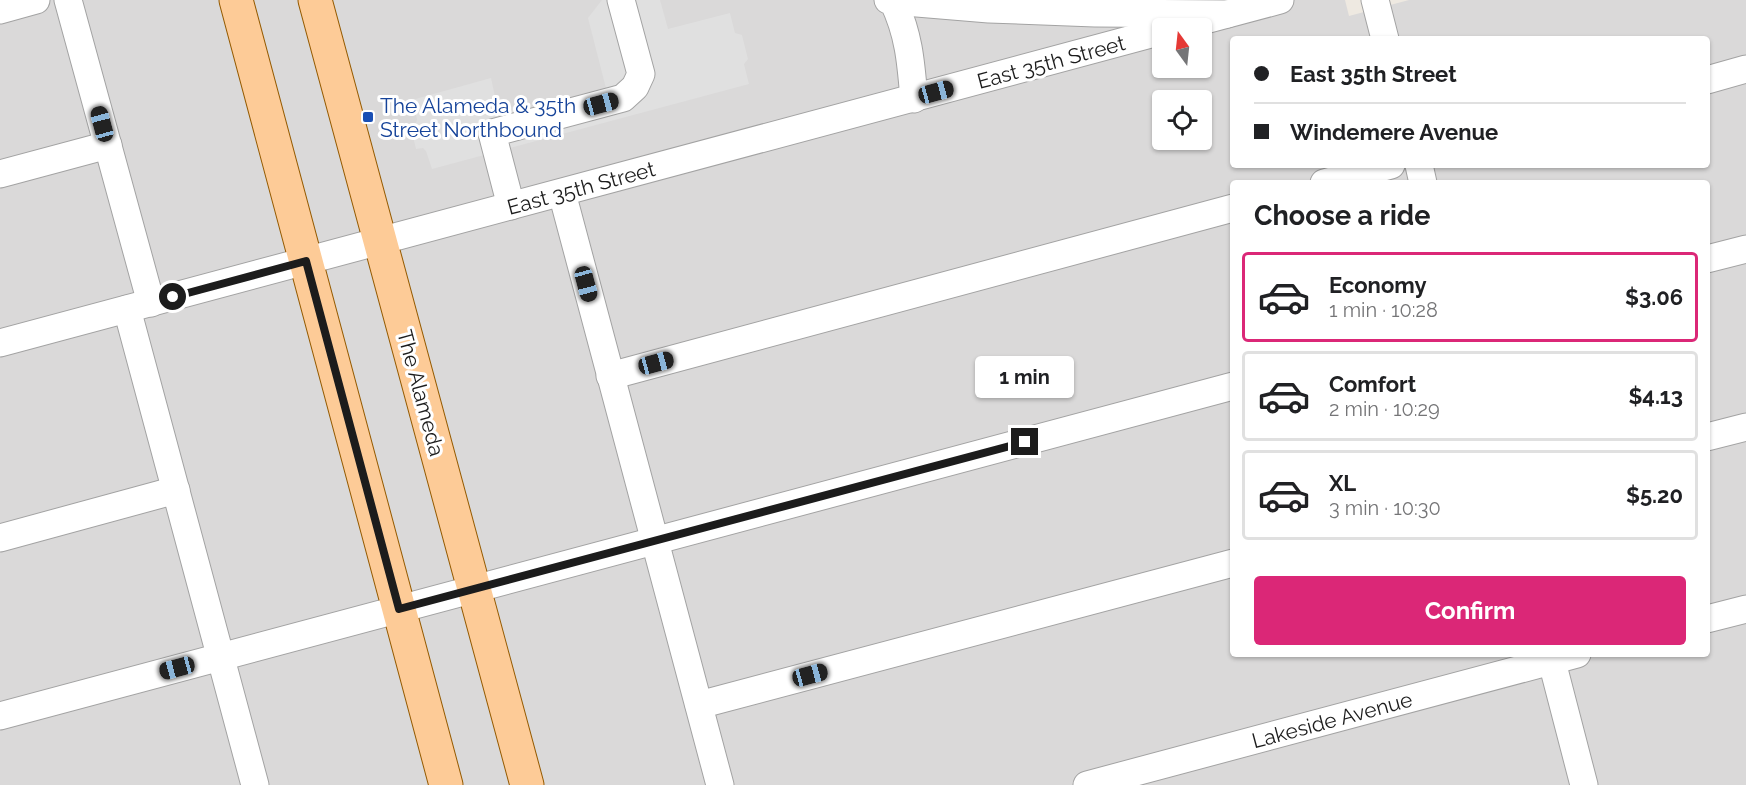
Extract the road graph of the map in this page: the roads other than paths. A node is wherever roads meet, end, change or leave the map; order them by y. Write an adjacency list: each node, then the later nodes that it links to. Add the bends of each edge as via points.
1 (36, 0): 9 (street)
2 (68, 0): 17 (street)
3 (236, 0): 27 (main road)
4 (315, 0): 24 (main road, The Alameda)
5 (621, 0): 22 (street, via 641,74 635,87 623,98 492,133)
6 (1280, 0): 10 (street)
7 (1375, 0): 13 (street)
8 (891, 1): 10 (street, via 989,9); 16 (street, via 908,39)
9 (0, 9)
10 (1227, 14): 11 (street)
11 (1212, 18)
12 (1152, 35): 16 (street, East 35th Street)
13 (1384, 36)
14 (1746, 69): 15 (street)
15 (1710, 79)
16 (914, 99): 21 (street, East 35th Street)
17 (108, 145): 19 (street); 28 (street)
18 (1380, 168): 20 (street)
19 (0, 174)
20 (1335, 180)
21 (562, 193): 22 (street, East 35th Street); 30 (street)
22 (511, 206): 24 (street, East 35th Street)
23 (1230, 209): 30 (street)
24 (380, 242): 27 (street, East 35th Street); 38 (main road, The Alameda)
25 (1746, 249): 26 (street)
26 (1710, 258)
27 (306, 261): 28 (street, East 35th Street); 39 (main road)
28 (139, 306): 29 (street, East 35th Street); 34 (street)
29 (0, 343)
30 (610, 376): 36 (street)
31 (1230, 387): 36 (street)
32 (1746, 427): 33 (street)
33 (1710, 436)
34 (176, 490): 35 (street); 42 (street)
35 (0, 538)
36 (655, 541): 38 (street); 44 (street)
37 (1230, 564): 44 (street)
38 (474, 589): 39 (street); 48 (main road, The Alameda)
39 (399, 609): 42 (street); 47 (main road)
40 (1746, 609): 41 (street)
41 (1710, 618)
42 (221, 656): 45 (street); 46 (street)
43 (1551, 657): 50 (street, Lakeside Avenue); 51 (street)
44 (699, 705): 49 (street)
45 (0, 716)
46 (255, 785)
47 (446, 785)
48 (527, 785)
49 (720, 785)
50 (1087, 785)
51 (1584, 785)

